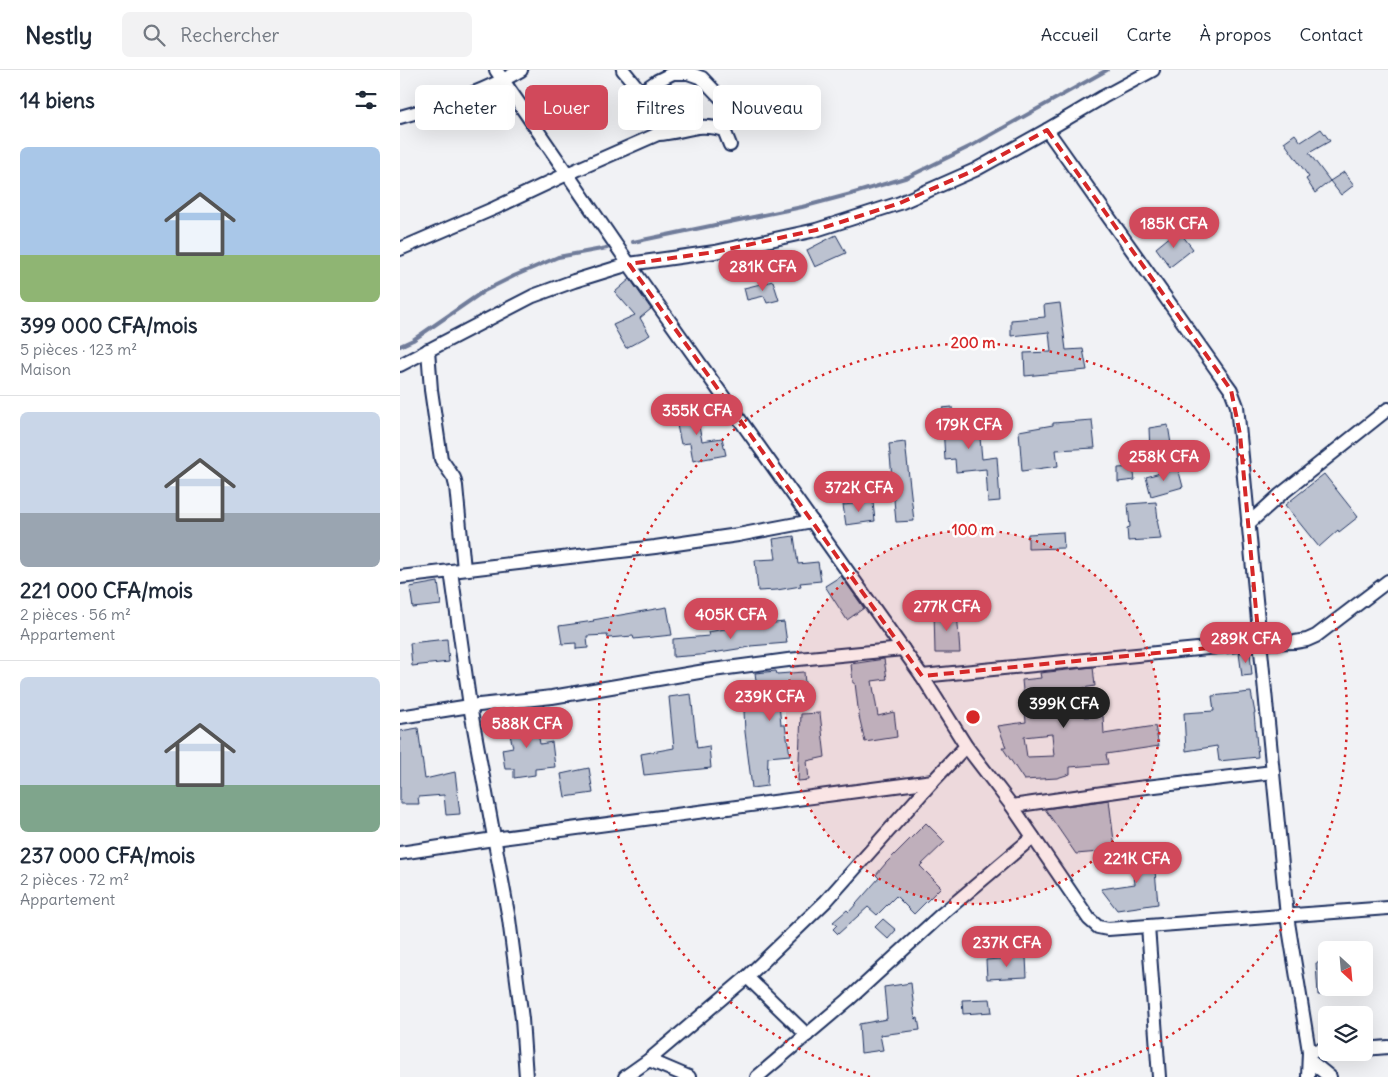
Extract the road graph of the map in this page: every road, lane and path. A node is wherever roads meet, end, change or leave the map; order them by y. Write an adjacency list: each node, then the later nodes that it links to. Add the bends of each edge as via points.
1 (521, 70): 4 (street)
2 (623, 70): 5 (street)
3 (1153, 70): 10 (street)
4 (500, 75): 8 (street, via 464,96); 13 (street)
5 (636, 85)
6 (652, 85): 7 (street, via 673,73 688,73 702,78)
7 (713, 90)
8 (400, 117)
9 (659, 130): 11 (street)
10 (1047, 130): 15 (street, via 975,170 890,206 816,230 715,252); 20 (street, via 1231,390 1237,406)
11 (658, 134): 12 (street, via 713,126 724,130); 13 (street)
12 (730, 145)
13 (567, 174): 14 (street); 15 (street)
14 (400, 249)
15 (629, 264): 16 (street, via 532,296); 19 (street)
16 (428, 350): 17 (street); 21 (street, via 441,459 456,486)
17 (400, 365)
18 (1388, 409): 20 (street)
19 (812, 521): 21 (street, via 664,546); 25 (street)
20 (1248, 524): 24 (street)
21 (458, 570): 22 (street); 27 (street)
22 (400, 577)
23 (1388, 581): 24 (street, via 1308,640)
24 (1260, 643): 26 (street); 30 (street)
25 (903, 649): 26 (street); 27 (street, via 788,660 552,697)
26 (922, 676): 29 (street)
27 (470, 706): 28 (street); 34 (street)
28 (400, 717)
29 (966, 746): 31 (street); 32 (street)
30 (1273, 772): 32 (street); 37 (street)
31 (933, 781): 34 (street); 39 (street, via 826,901)
32 (1012, 806): 33 (street)
33 (1033, 837): 38 (street, via 1089,919 1098,927); 40 (street)
34 (494, 839): 35 (street); 46 (street, via 509,919)
35 (400, 853)
36 (1388, 908): 37 (street)
37 (1287, 916): 38 (street); 44 (street)
38 (1148, 926): 50 (street)
39 (747, 977): 40 (street); 45 (street)
40 (807, 1035): 49 (street)
41 (1388, 1047): 42 (street)
42 (1373, 1048)
43 (1318, 1052): 44 (street)
44 (1309, 1055): 51 (street); 52 (street)
45 (649, 1060): 47 (street); 48 (street)
46 (526, 1077)
47 (626, 1077)
48 (689, 1077)
49 (756, 1077)
50 (1159, 1077)
51 (1308, 1077)
52 (1330, 1077)

